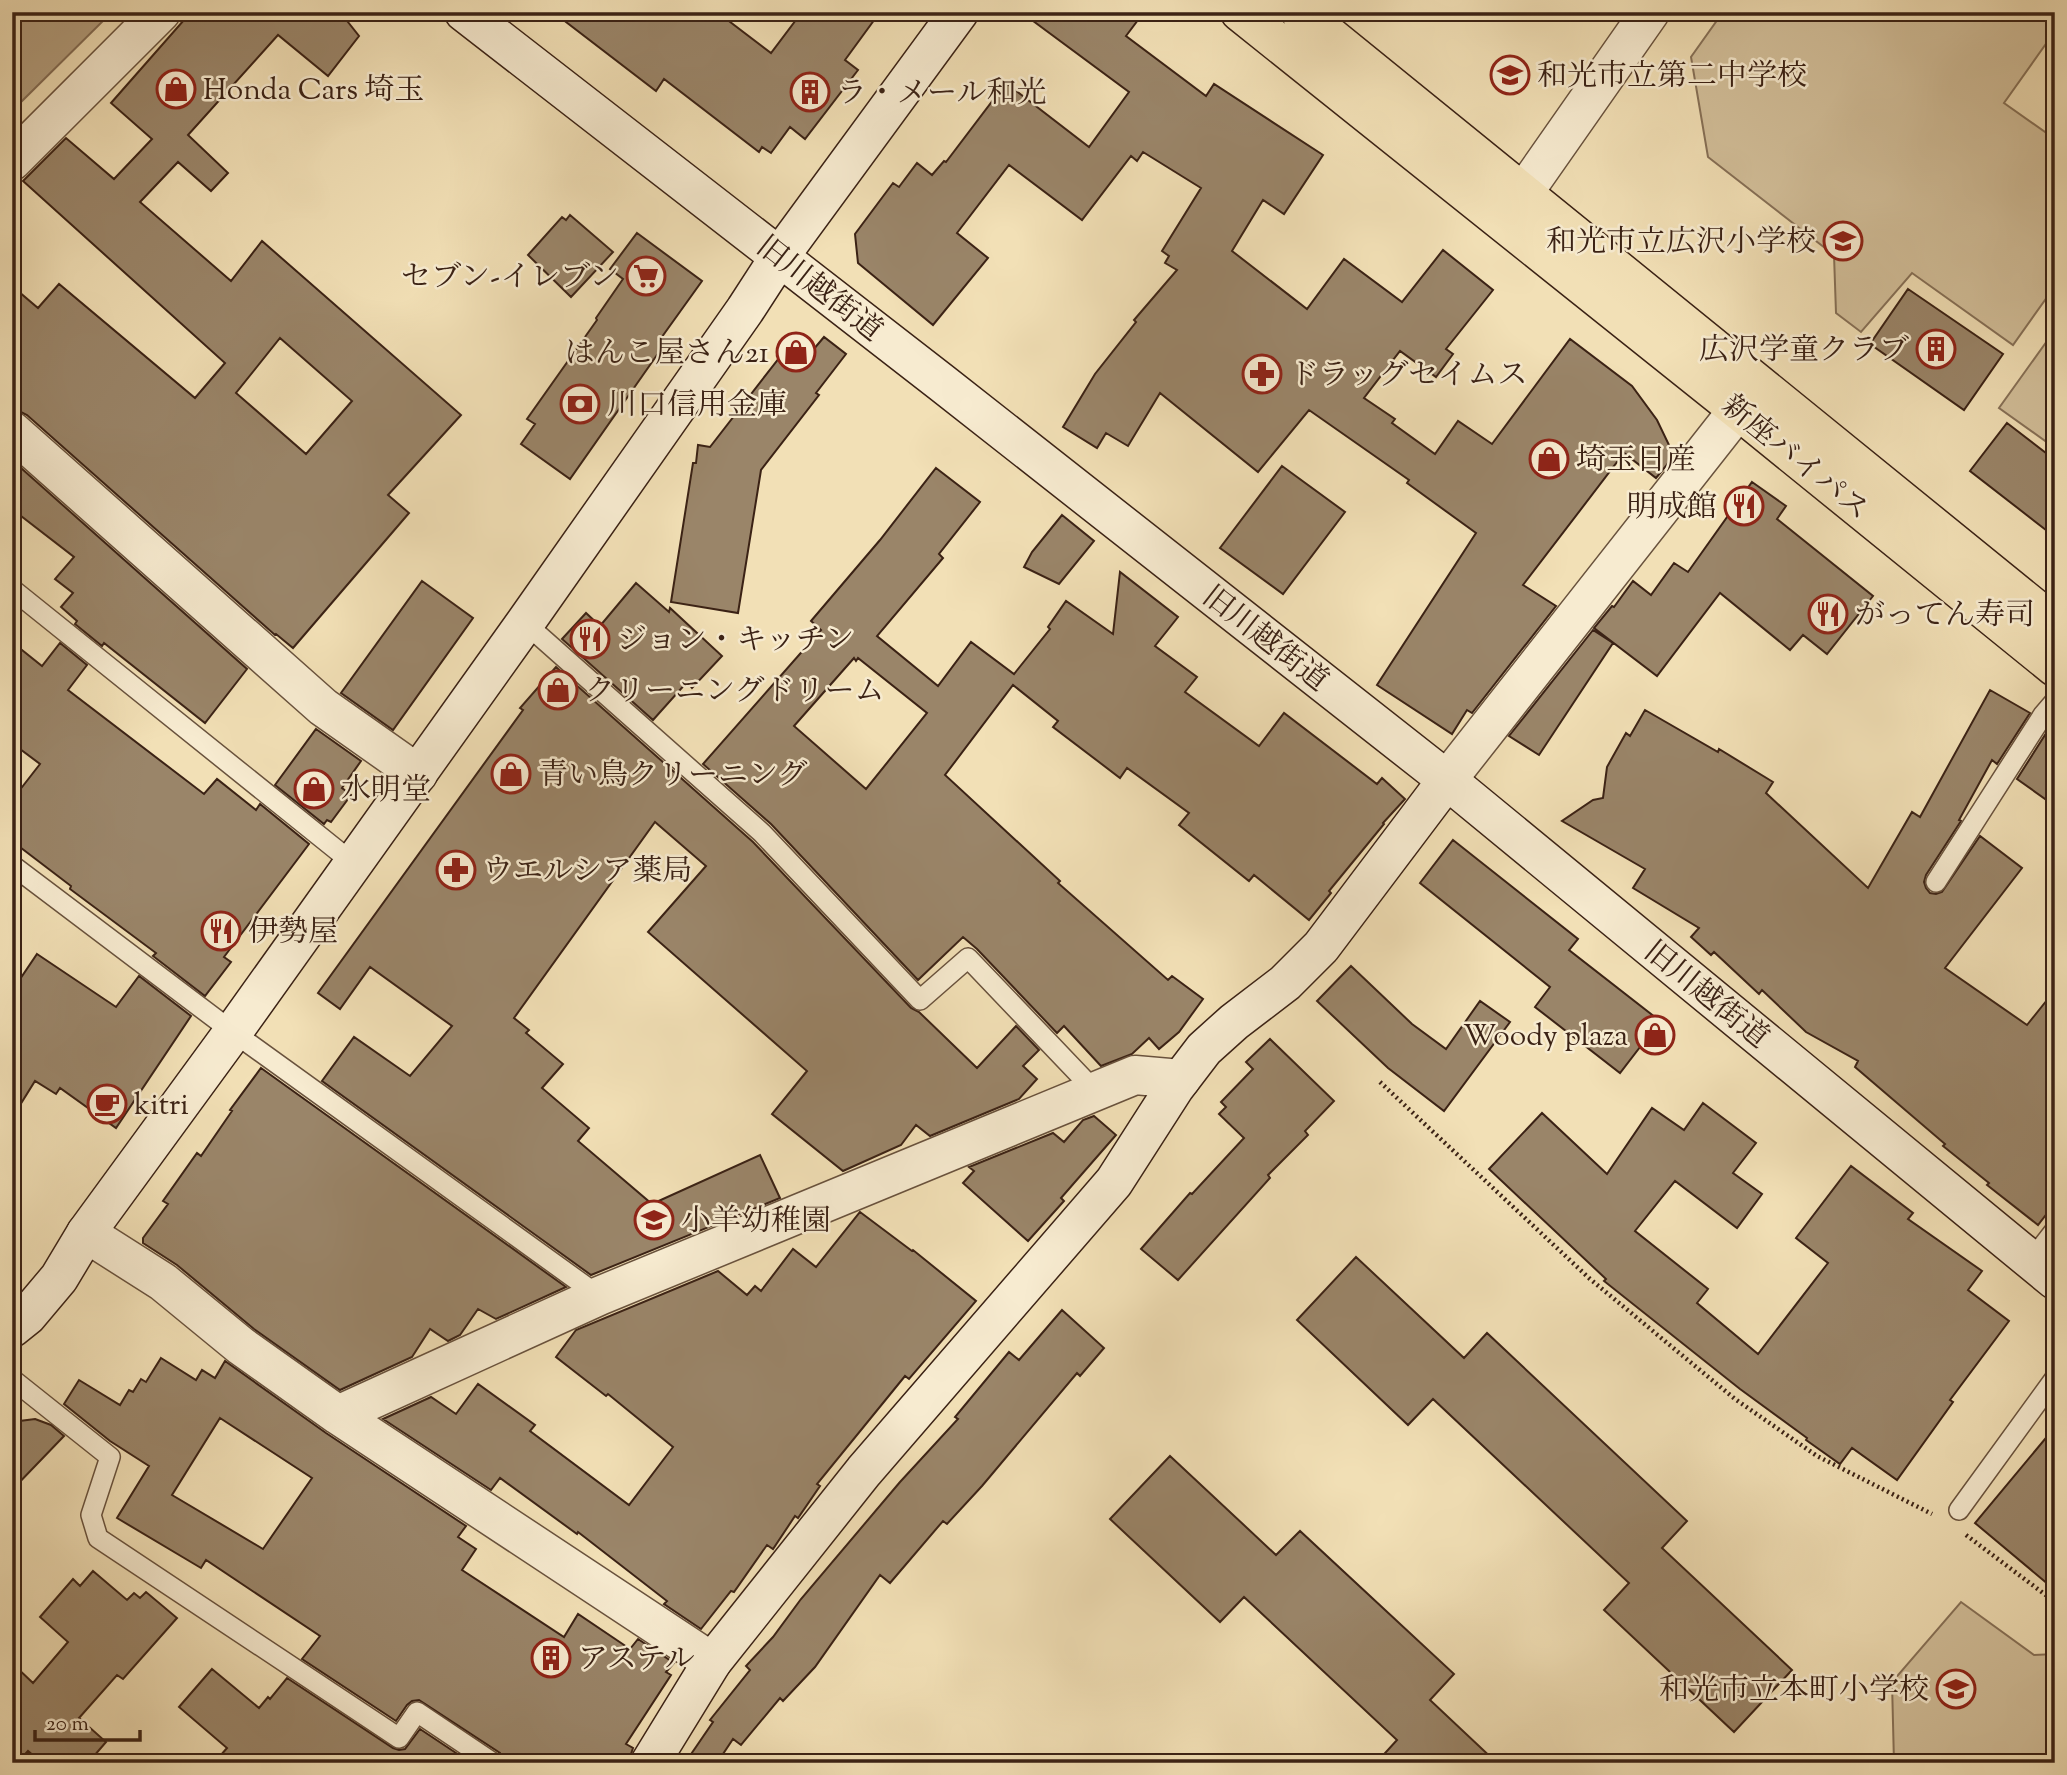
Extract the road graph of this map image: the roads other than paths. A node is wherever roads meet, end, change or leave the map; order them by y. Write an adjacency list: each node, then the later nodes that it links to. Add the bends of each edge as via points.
1 (161, 12): 7 (street)
2 (464, 12): 9 (street, 旧川越街道)
3 (959, 12): 9 (street)
4 (1240, 12): 10 (highway, 新座バイパス)
5 (1300, 12): 8 (highway, 新座バイパス)
6 (1650, 12): 8 (street)
7 (12, 161)
8 (1524, 192): 14 (highway, 新座バイパス)
9 (780, 256): 13 (street); 18 (street, 旧川越街道)
10 (1738, 410): 15 (highway, 新座バイパス); 18 (street)
11 (12, 431): 17 (street, via 323,707)
12 (12, 589): 19 (lane)
13 (525, 623): 17 (street); 24 (lane, via 762,833 920,1000 968,958)
14 (2055, 625)
15 (2055, 667)
16 (2055, 701): 21 (lane)
17 (418, 774): 19 (street)
18 (1447, 780): 23 (street, via 1321,947 1204,1049); 27 (street, 旧川越街道)
19 (353, 863): 22 (street)
20 (12, 865): 22 (lane)
21 (1936, 883)
22 (233, 1032): 26 (street); 28 (lane)
23 (1181, 1079): 24 (street, via 1135,1075); 34 (street, via 1114,1182 864,1471)
24 (1095, 1091): 28 (street)
25 (2055, 1230): 27 (lane)
26 (86, 1233): 29 (street, via 59,1278); 32 (street, via 163,1282 241,1346)
27 (2043, 1271)
28 (599, 1296): 32 (street)
29 (12, 1328)
30 (2055, 1378): 33 (lane)
31 (12, 1379): 35 (lane, via 110,1457 91,1515 98,1538 399,1738 417,1712)
32 (338, 1415): 34 (street)
33 (1959, 1510)
34 (712, 1662): 36 (street)
35 (493, 1763)
36 (650, 1763)

